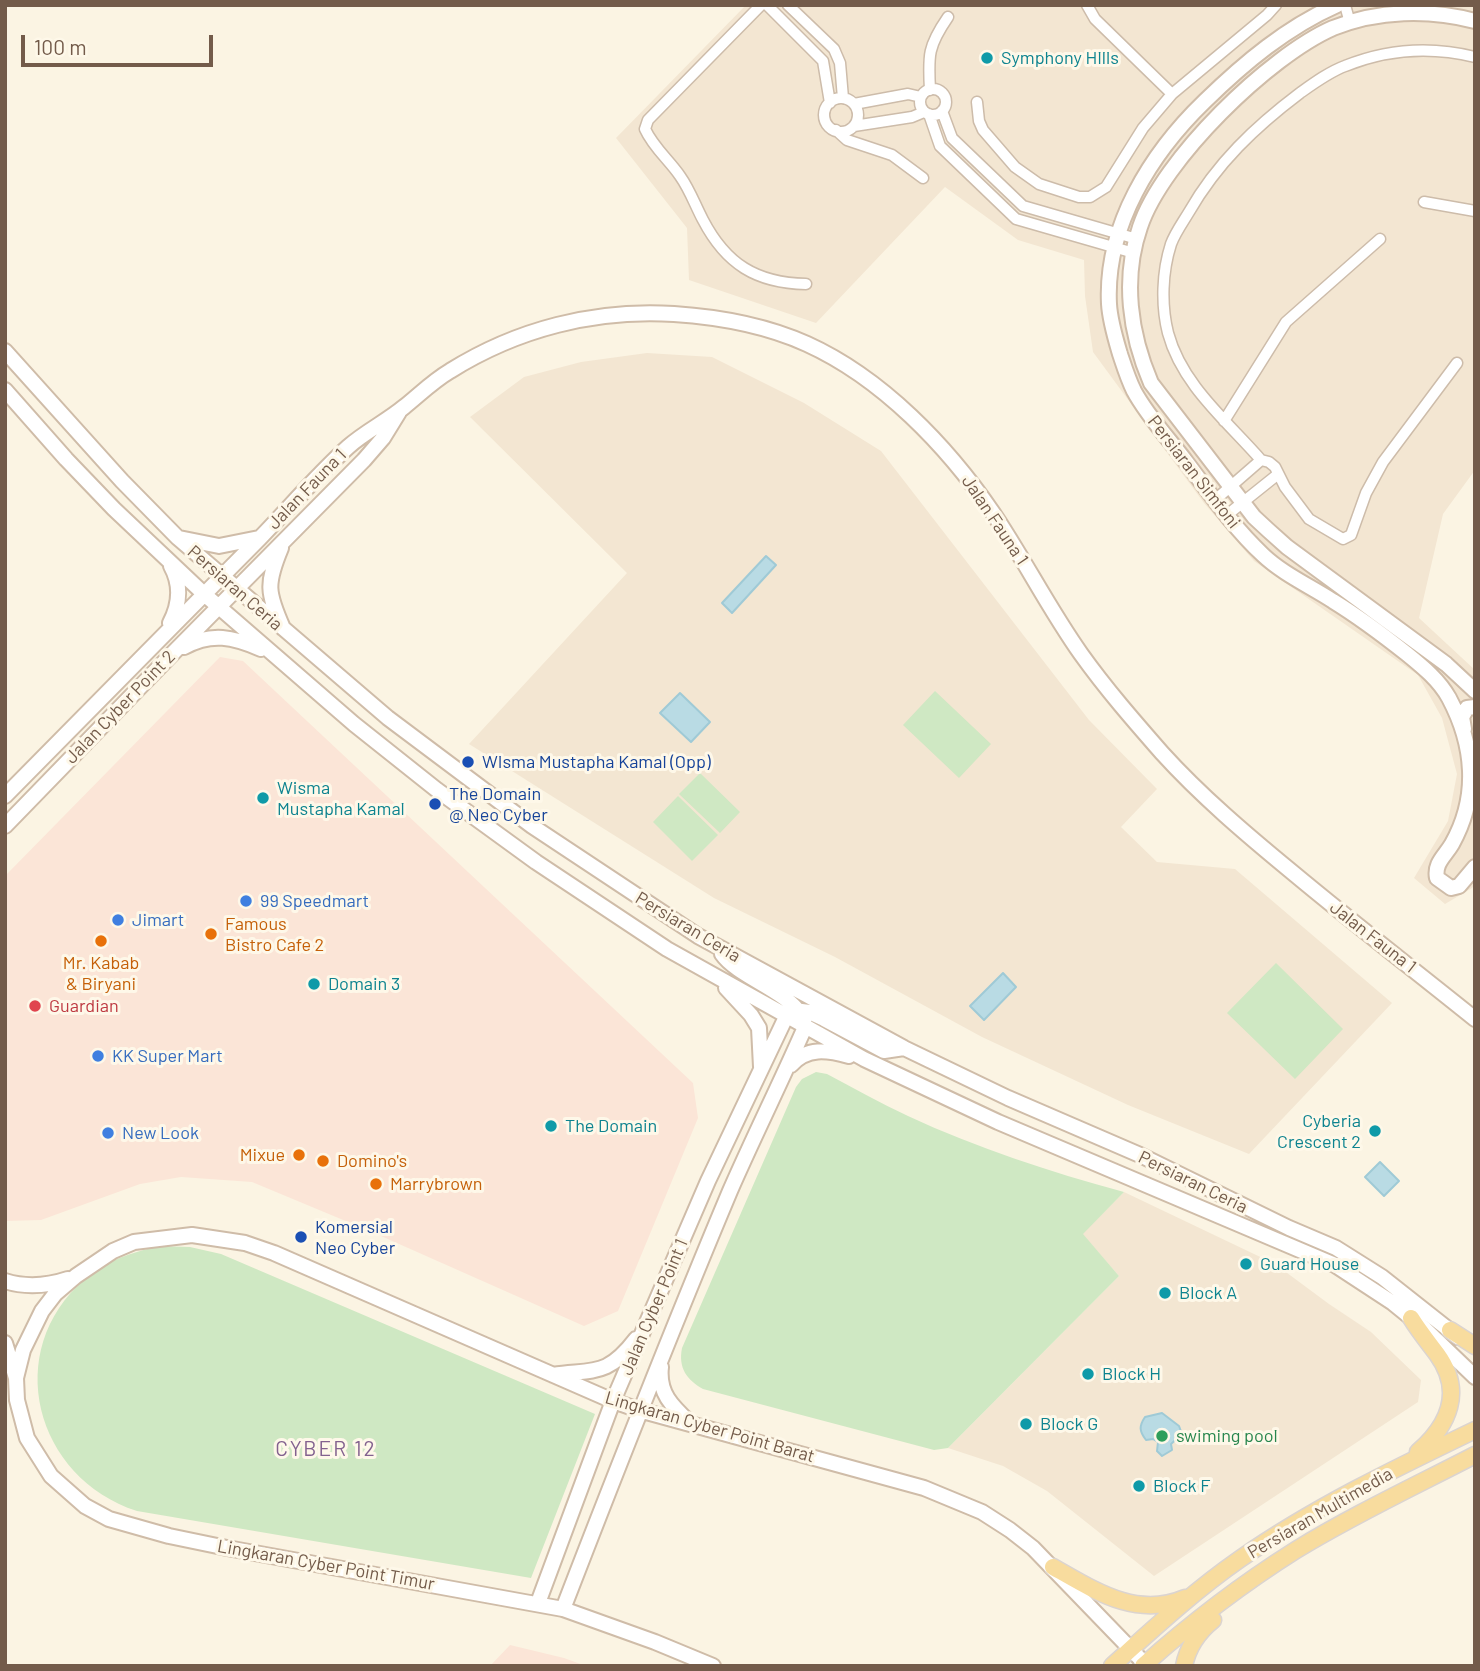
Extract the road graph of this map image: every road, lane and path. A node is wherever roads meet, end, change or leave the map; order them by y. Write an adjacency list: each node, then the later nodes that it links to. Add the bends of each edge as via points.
1 (761, 5): 31 (street, via 648,120 645,129 680,176 726,254 758,277)
2 (767, 5): 14 (street)
3 (788, 5): 12 (street)
4 (1087, 5): 16 (street, via 1095,19)
5 (1276, 5): 16 (street)
6 (1337, 5): 29 (street, Persiaran Simfoni, via 1298,24 1198,107 1159,152)
7 (1345, 5): 11 (street)
8 (1368, 12): 10 (street, Persiaran Simfoni, via 1419,11); 11 (street, Persiaran Simfoni)
9 (948, 17): 15 (street, via 932,41)
10 (1475, 21)
11 (1350, 23): 30 (street, Persiaran Simfoni, via 1312,39 1223,111 1177,160 1148,208)
12 (834, 49): 14 (street); 17 (street)
13 (1475, 57): 36 (street, via 1421,49 1345,66 1259,125 1205,185 1172,242 1164,278 1165,314 1181,365)
14 (823, 61): 19 (street)
15 (926, 94): 20 (street); 21 (street, via 938,91 944,97); 22 (street, via 920,104)
16 (1172, 94): 18 (street, via 1143,128 1106,187 1090,197 1039,184 1015,167 984,130)
17 (843, 98): 19 (street); 20 (street)
18 (977, 102)
19 (830, 103): 24 (street, via 825,116)
20 (854, 104): 23 (street, via 858,113)
21 (942, 111): 22 (street); 29 (street, via 953,138 1023,206)
22 (927, 113): 23 (street); 29 (street, via 940,146 1016,219)
23 (853, 126): 24 (street)
24 (836, 130): 25 (street, via 847,140 892,155)
25 (923, 178)
26 (1424, 202): 27 (street)
27 (1475, 211)
28 (1380, 239): 36 (street, via 1286,321)
29 (1116, 242): 30 (street); 40 (street, Persiaran Simfoni, via 1109,303 1126,372 1141,402)
30 (1135, 246): 39 (street, Persiaran Simfoni, via 1130,301 1142,362 1152,383)
31 (806, 284)
32 (5, 351): 44 (street, Persiaran Ceria)
33 (1457, 363): 38 (street, via 1382,462 1347,538 1308,519)
34 (5, 390): 46 (street, Persiaran Ceria)
35 (400, 411): 43 (street, Jalan Fauna 1, via 350,446); 45 (street, Jalan Fauna 1, via 364,460); 64 (street, Jalan Fauna 1, via 449,371 525,334 639,312 749,324 806,343 848,366 904,411 965,474 1079,652 1172,764 1257,844)
36 (1224, 421): 37 (street)
37 (1261, 460): 38 (street, via 1275,467); 39 (street)
38 (1277, 475): 41 (street)
39 (1231, 488): 40 (street); 41 (street, Persiaran Simfoni)
40 (1215, 500): 42 (street, Persiaran Simfoni)
41 (1243, 502): 42 (street); 55 (street, Persiaran Simfoni, via 1287,547 1446,664)
42 (1227, 515): 57 (street, Persiaran Simfoni, via 1264,557 1359,618 1430,673 1449,699)
43 (261, 537): 44 (street, via 219,546); 47 (street, Jalan Fauna 1)
44 (178, 538): 47 (street, Persiaran Ceria)
45 (284, 540): 48 (street, Jalan Fauna 1); 52 (street, via 269,584 271,602)
46 (168, 561): 49 (street, Persiaran Ceria); 51 (street, via 178,598)
47 (221, 576): 48 (street, Persiaran Ceria); 49 (street, Jalan Cyber Point 2)
48 (236, 590): 50 (street, Jalan Cyber Point 2); 52 (street, Persiaran Ceria)
49 (204, 594): 50 (street, Persiaran Ceria); 51 (street, Jalan Cyber Point 2)
50 (220, 607): 53 (street, Jalan Cyber Point 2); 54 (street, Persiaran Ceria)
51 (166, 630): 58 (street, Jalan Cyber Point 2)
52 (285, 631): 61 (street, Persiaran Ceria, via 457,771 595,869)
53 (174, 652): 54 (street, via 215,636 231,637); 59 (street, Jalan Cyber Point 2)
54 (272, 653): 62 (street, Persiaran Ceria, via 437,790 548,870)
55 (1475, 691)
56 (1475, 707): 57 (street, via 1467,708 1462,717)
57 (1466, 741): 60 (street, Persiaran Simfoni, via 1472,768 1469,803 1455,838 1438,863 1437,878 1451,888 1459,886)
58 (5, 796)
59 (5, 826)
60 (1475, 867)
61 (717, 947): 63 (street, via 732,966 789,1002); 66 (street, Persiaran Ceria)
62 (718, 979): 63 (street, Persiaran Ceria); 69 (street, via 760,1028)
63 (792, 1013): 65 (street); 66 (street, via 824,1019 884,1051); 69 (street, Jalan Cyber Point 1)
64 (1475, 1019)
65 (805, 1027): 67 (street, Persiaran Ceria); 68 (street, Jalan Cyber Point 1)
66 (904, 1048): 74 (street, Persiaran Ceria, via 1336,1248)
67 (864, 1059): 68 (street, via 809,1052); 72 (street, Persiaran Ceria, via 998,1122 1335,1265)
68 (786, 1070): 77 (street, Jalan Cyber Point 1)
69 (762, 1072): 73 (street, Jalan Cyber Point 1, via 708,1181)
70 (76, 1276): 71 (street, via 29,1286); 78 (street, Lingkaran Cyber Point Barat, via 134,1242 192,1235 245,1243); 80 (street, via 42,1311 23,1350)
71 (5, 1281)
72 (1411, 1318): 79 (street, Persiaran Ceria); 86 (main road, via 1438,1356 1452,1393 1440,1429)
73 (649, 1320): 78 (street, via 611,1364 593,1372); 81 (street, Jalan Cyber Point 1)
74 (1450, 1330): 76 (main road)
75 (5, 1343): 80 (street)
76 (1475, 1348)
77 (663, 1355): 82 (street, Jalan Cyber Point 1); 83 (street, via 660,1376 665,1396)
78 (552, 1376): 81 (street, Lingkaran Cyber Point Barat)
79 (1475, 1377)
80 (16, 1378): 92 (street, Lingkaran Cyber Point Timur, via 27,1438 51,1476 85,1506 109,1519 227,1548)
81 (613, 1401): 82 (street, Lingkaran Cyber Point Barat); 92 (street, Jalan Cyber Point 1)
82 (639, 1410): 83 (street, Lingkaran Cyber Point Barat); 93 (street, Jalan Cyber Point 1)
83 (690, 1424): 90 (street, Lingkaran Cyber Point Barat, via 925,1488 982,1512)
84 (1475, 1430): 86 (main road, Persiaran Multimedia)
85 (1475, 1455): 88 (main road, Persiaran Multimedia)
86 (1406, 1464): 91 (main road, Persiaran Multimedia, via 1302,1519)
87 (1475, 1466): 88 (main road)
88 (1415, 1486): 89 (main road, Persiaran Multimedia)
89 (1338, 1526): 95 (main road, Persiaran Multimedia, via 1230,1595); 98 (main road, via 1204,1627 1188,1650)
90 (1053, 1567): 91 (main road, via 1118,1601 1156,1605); 94 (street, Lingkaran Cyber Point Barat)
91 (1191, 1596): 94 (main road, Persiaran Multimedia)
92 (538, 1603): 93 (street, Lingkaran Cyber Point Timur)
93 (563, 1609): 96 (street, Lingkaran Cyber Point Timur)
94 (1130, 1649): 95 (street, Lingkaran Cyber Point Barat); 97 (main road, Persiaran Multimedia)
95 (1145, 1665)
96 (713, 1666)
97 (1112, 1666)
98 (1184, 1666)

